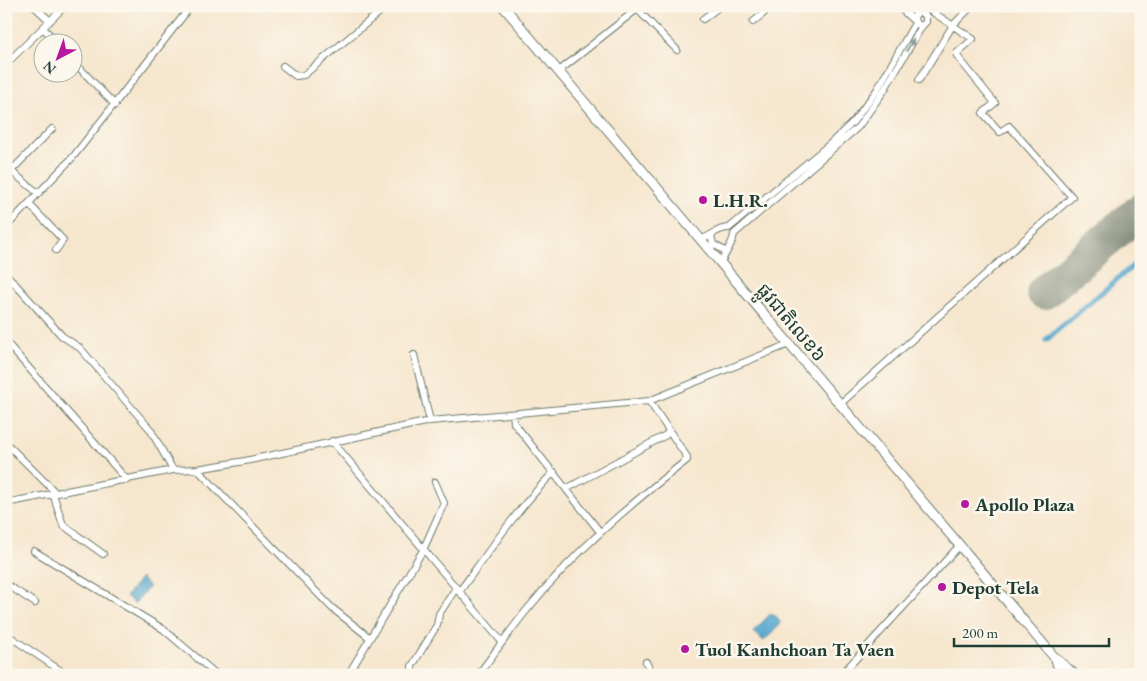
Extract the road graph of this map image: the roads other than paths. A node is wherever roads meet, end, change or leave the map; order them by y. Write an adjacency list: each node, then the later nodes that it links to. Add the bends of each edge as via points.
1 (34, 6): 14 (street)
2 (65, 6): 14 (street)
3 (191, 6): 26 (street)
4 (387, 6): 22 (street, via 304,74 296,76)
5 (504, 6): 24 (highway, ផ្លូវជាតិលេខ៦)
6 (720, 6): 12 (street)
7 (898, 6): 13 (street)
8 (911, 6): 13 (street)
9 (972, 6): 16 (street)
10 (767, 7): 15 (street)
11 (930, 11): 13 (street, via 922,12); 16 (street); 17 (street)
12 (704, 19)
13 (915, 19): 17 (street); 27 (street)
14 (50, 21): 18 (street)
15 (753, 22)
16 (953, 25): 25 (street); 43 (street, via 973,39 956,56 994,103 983,113 1000,132 1009,126 1072,197)
17 (922, 26): 27 (street, one-way to 17, via 883,92)
18 (43, 28): 19 (street); 21 (street)
19 (47, 32)
20 (677, 50): 24 (street, via 637,9)
21 (6, 64)
22 (283, 66)
23 (82, 70): 26 (street)
24 (558, 71): 34 (highway, ផ្លូវជាតិលេខ៦)
25 (919, 80)
26 (115, 105): 30 (street)
27 (855, 124): 33 (street, via 729,228 716,230); 36 (street, via 734,234)
28 (52, 129): 29 (street)
29 (9, 174): 30 (street)
30 (38, 194): 31 (street)
31 (29, 204): 32 (street); 35 (street, via 63,240)
32 (6, 227)
33 (711, 236): 34 (street); 36 (street, via 713,244)
34 (702, 240): 37 (highway, ផ្លូវជាតិលេខ៦)
35 (56, 250)
36 (725, 252): 37 (street)
37 (720, 263): 40 (highway, ផ្លូវជាតិលេខ៦)
38 (6, 274): 50 (street, via 62,336 80,348 150,429)
39 (6, 342): 52 (street)
40 (789, 344): 42 (street); 43 (highway, ផ្លូវជាតិលេខ៦)
41 (414, 355): 45 (street)
42 (649, 400): 44 (street); 46 (street)
43 (840, 404): 58 (highway, ផ្លូវជាតិលេខ៦)
44 (513, 414): 45 (street); 51 (street, via 514,423)
45 (430, 421): 47 (street)
46 (670, 431): 54 (street); 57 (street, via 687,460)
47 (332, 441): 49 (street); 59 (street)
48 (6, 443): 55 (street)
49 (197, 469): 50 (street); 66 (street, via 332,608)
50 (173, 470): 52 (street)
51 (554, 472): 54 (street); 63 (street)
52 (126, 480): 55 (street)
53 (435, 482): 59 (street, via 444,503)
54 (566, 489): 57 (street)
55 (55, 493): 56 (street); 61 (street, via 63,525)
56 (6, 503)
57 (600, 532): 67 (street)
58 (960, 545): 68 (highway, ផ្លូវជាតិលេខ៦); 76 (street)
59 (423, 550): 63 (street); 66 (street)
60 (34, 552): 71 (street, via 163,629)
61 (104, 554)
62 (6, 584): 64 (street)
63 (458, 590): 67 (street); 73 (street, via 439,614 437,625 412,666)
64 (36, 603)
65 (6, 634): 70 (street)
66 (370, 638): 72 (street)
67 (502, 642): 74 (street)
68 (1055, 658): 77 (highway, ផ្លូវជាតិលេខ៦); 78 (highway, ផ្លូវជាតិលេខ៦)
69 (646, 662): 75 (street)
70 (67, 675)
71 (217, 675)
72 (348, 675)
73 (416, 675)
74 (478, 675)
75 (652, 675)
76 (841, 675)
77 (1062, 675)
78 (1075, 675)

